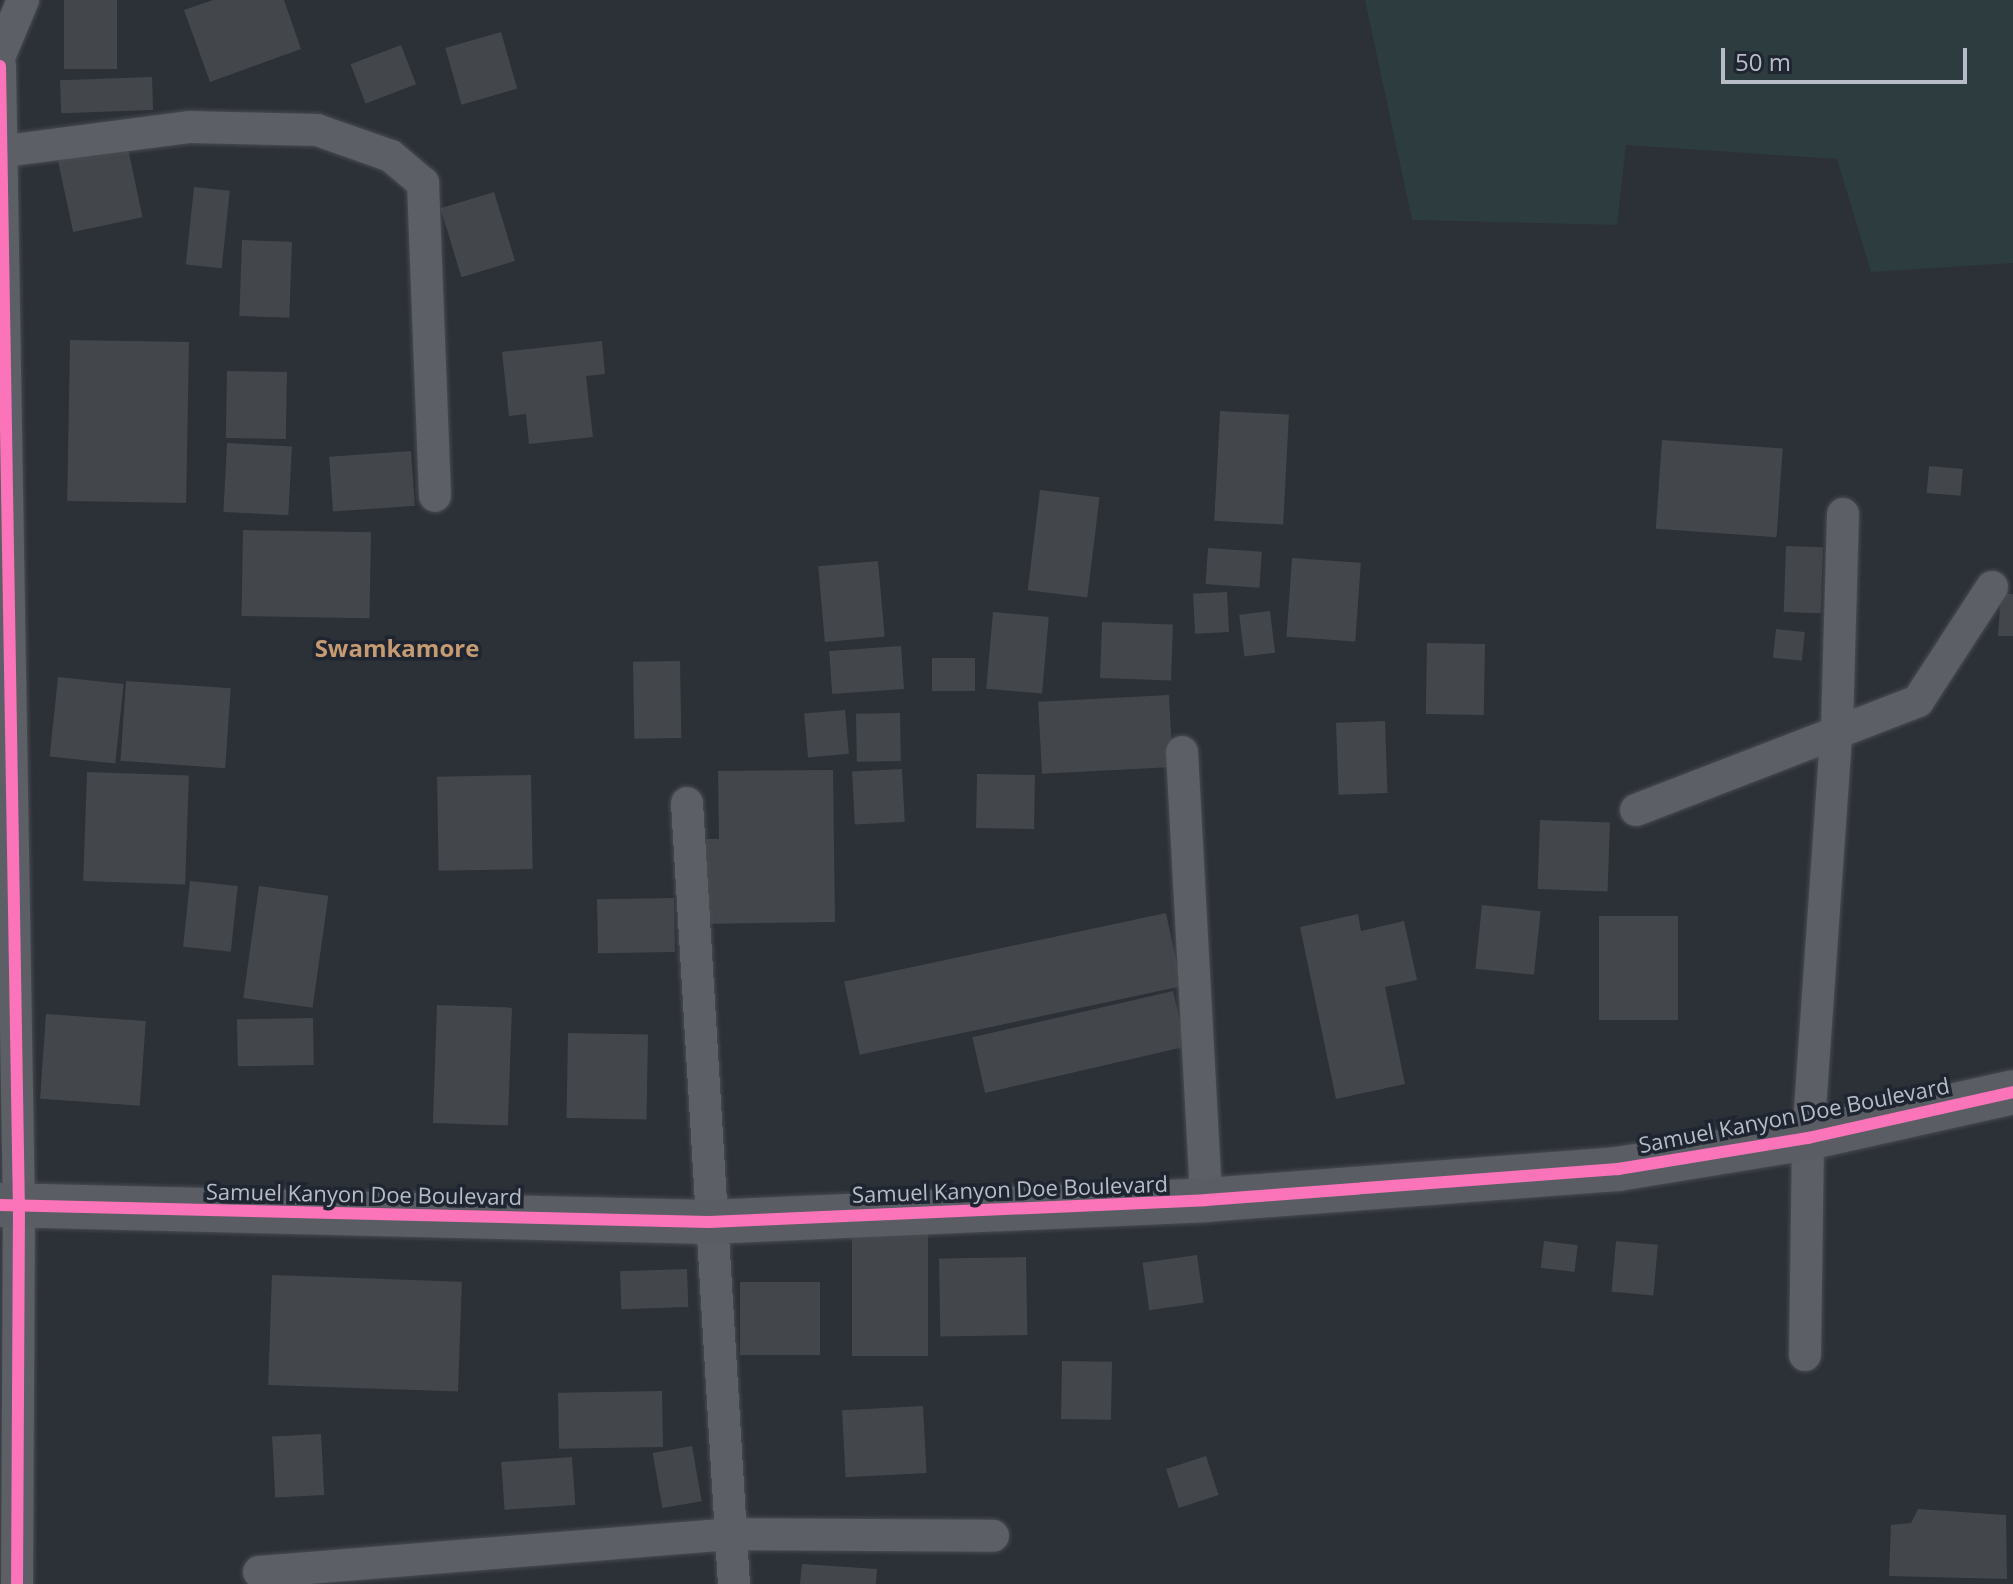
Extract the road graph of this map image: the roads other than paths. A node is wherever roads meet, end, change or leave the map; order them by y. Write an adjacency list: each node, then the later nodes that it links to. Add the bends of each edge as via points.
1 (23, 0): 2 (street)
2 (0, 55)
3 (0, 66): 4 (street)
4 (5, 151): 5 (street, via 190,127 317,130 391,156 423,183); 15 (street)
5 (435, 496)
6 (1843, 514): 8 (street)
7 (1992, 587): 8 (street, via 1918,701)
8 (1837, 728): 11 (street); 13 (street)
9 (1182, 752): 14 (street)
10 (687, 803): 16 (street)
11 (1636, 810)
12 (2013, 1092): 13 (street, Samuel Kanyon Doe Boulevard)
13 (1808, 1138): 14 (street, Samuel Kanyon Doe Boulevard, via 1618,1169); 17 (street)
14 (1206, 1200): 16 (street, Samuel Kanyon Doe Boulevard)
15 (9, 1206): 16 (street, Samuel Kanyon Doe Boulevard); 21 (street)
16 (709, 1222): 18 (street)
17 (1805, 1355)
18 (733, 1534): 19 (street); 20 (street); 22 (street)
19 (993, 1536)
20 (259, 1572)
21 (17, 1584)
22 (734, 1584)

